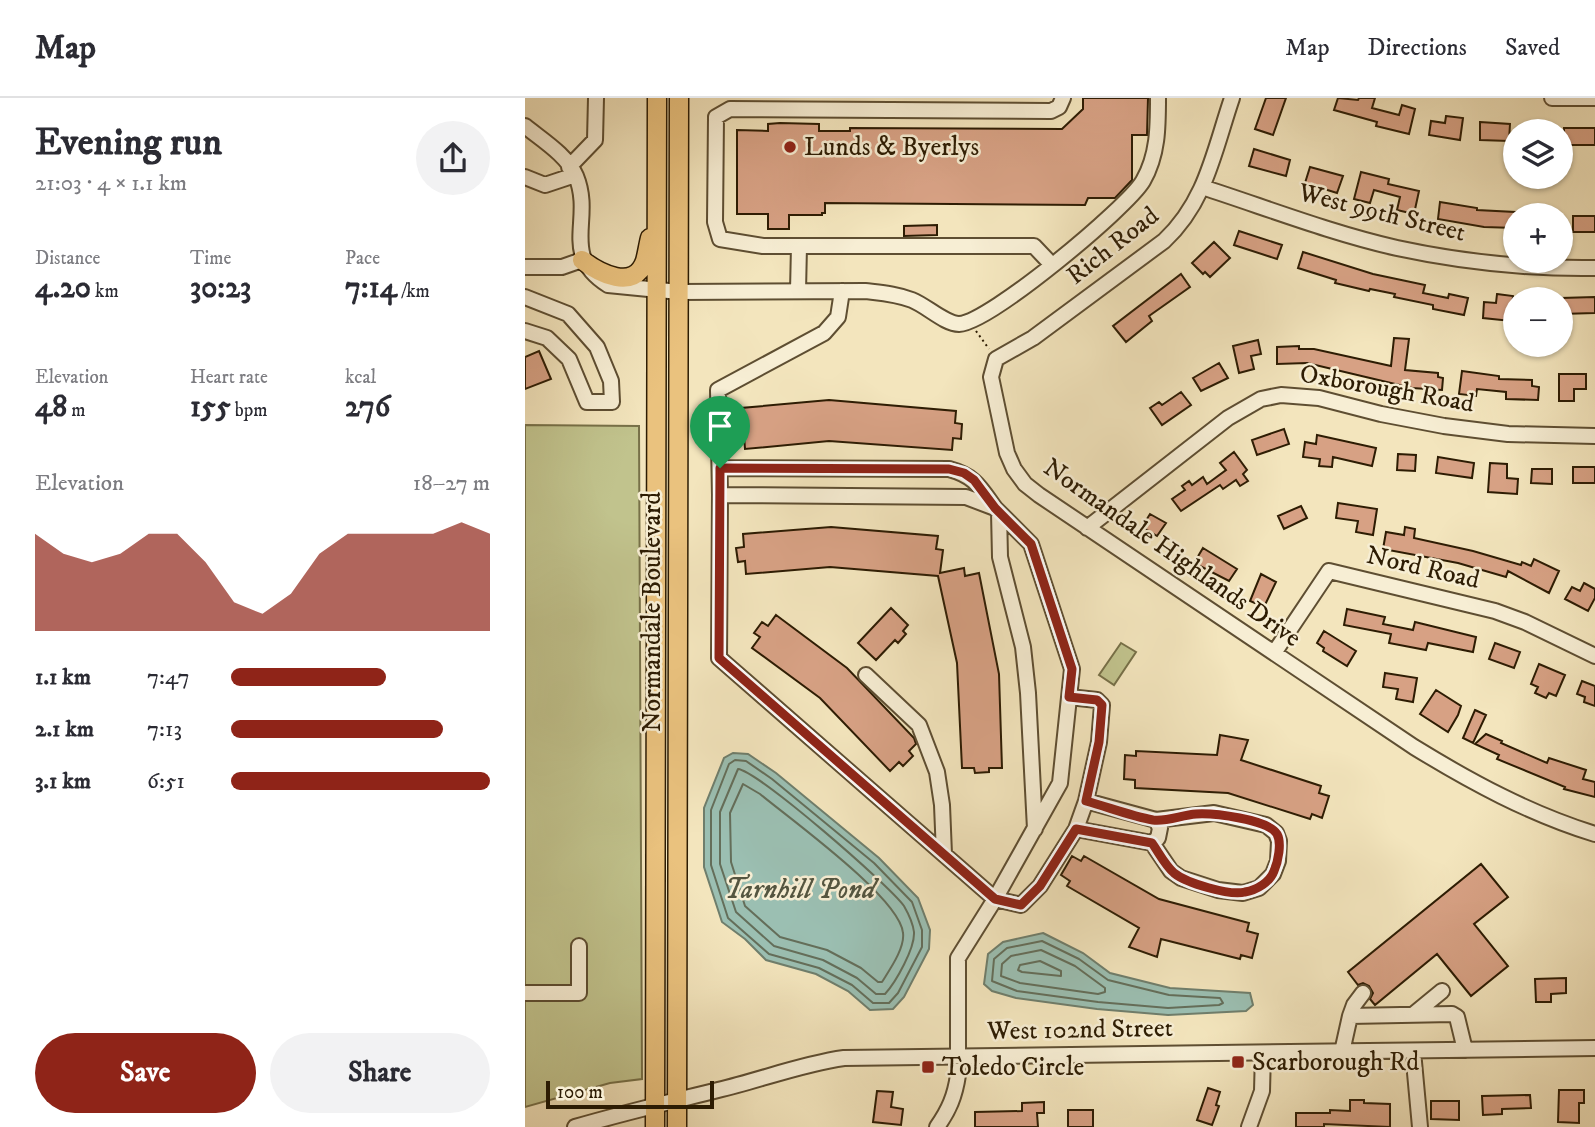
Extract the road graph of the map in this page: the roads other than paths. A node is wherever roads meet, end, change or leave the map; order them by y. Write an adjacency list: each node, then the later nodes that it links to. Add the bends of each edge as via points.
1 (596, 98): 12 (street, via 595,140)
2 (657, 98): 15 (main road, Normandale Boulevard)
3 (678, 98): 23 (main road, Normandale Boulevard)
4 (1063, 98): 9 (street, via 1051,111)
5 (1158, 98): 18 (street, via 1159,133 1142,184)
6 (1232, 98): 14 (street, Rich Road)
7 (1552, 98): 8 (street)
8 (1595, 98)
9 (937, 103): 10 (street, via 893,111)
10 (743, 104): 16 (street, via 716,117 720,239)
11 (525, 126): 12 (street)
12 (572, 171): 13 (street, via 544,185); 17 (street, via 582,212)
13 (525, 177)
14 (1202, 187): 20 (street, West 99th Street, via 1396,248 1514,265); 27 (street, Rich Road, via 1193,208 1164,241 1033,338)
15 (657, 208): 17 (main road, via 645,262 634,273 608,276); 21 (main road, Normandale Boulevard)
16 (799, 246): 18 (street, via 1034,246); 24 (street)
17 (582, 260): 19 (street, via 562,267); 21 (street, via 608,285)
18 (1052, 265): 22 (street, via 968,322 946,320 913,300 890,293)
19 (525, 267)
20 (1595, 268)
21 (657, 290): 23 (street); 58 (main road, Normandale Boulevard)
22 (842, 291): 24 (street); 29 (street, via 838,317 824,332 718,390)
23 (679, 292): 24 (street); 57 (main road, Normandale Boulevard)
24 (798, 292)
25 (525, 297): 26 (street, via 568,314 597,347 611,382 612,402 587,402 569,359 547,338)
26 (525, 331)
27 (996, 359): 32 (street, Normandale Highlands Drive, via 991,377 1002,436 1014,469 1025,484)
28 (1595, 436): 32 (street, Oxborough Road, via 1444,426 1319,398 1281,395 1261,399 1228,418)
29 (720, 468): 30 (street); 31 (street, via 949,469 974,480)
30 (720, 495): 31 (street, via 966,497); 43 (street, via 719,658)
31 (997, 510): 36 (street, via 1031,544 1072,669); 39 (street, via 1000,557 1023,647)
32 (1087, 528): 33 (street, Normandale Highlands Drive)
33 (1275, 653): 34 (street, Nord Road, via 1328,572 1495,611); 41 (street, Normandale Highlands Drive, via 1466,779)
34 (1595, 656)
35 (866, 675): 43 (street, via 919,725 937,772)
36 (1069, 697): 37 (street, via 1097,700 1102,705); 39 (street, via 1060,783)
37 (1086, 801): 38 (street); 40 (street)
38 (1156, 820): 42 (street, via 1160,828); 42 (street, via 1214,813 1266,825 1279,841 1277,861 1273,874 1259,888 1243,893 1218,890 1171,871)
39 (1035, 829): 44 (street)
40 (1076, 829): 42 (street); 44 (street, via 1040,886 1021,905)
41 (1595, 834)
42 (1152, 843)
43 (944, 854): 44 (street)
44 (995, 899): 56 (street, via 958,958)
45 (579, 946): 47 (street, via 579,993)
46 (1442, 991): 49 (street)
47 (525, 993)
48 (1363, 993): 50 (street)
49 (1414, 1014): 50 (street); 52 (street, via 1457,1017)
50 (1350, 1016): 54 (street)
51 (1595, 1048): 52 (street, West 102nd Street)
52 (1465, 1050): 53 (street, West 102nd Street)
53 (1413, 1051): 54 (street, West 102nd Street); 64 (street)
54 (1342, 1052): 55 (street, West 102nd Street)
55 (1263, 1053): 56 (street, West 102nd Street); 63 (street, via 1262,1091)
56 (958, 1056): 57 (street, West 102nd Street, via 831,1060); 62 (street, via 955,1094)
57 (677, 1099): 58 (street, West 102nd Street); 61 (main road, Normandale Boulevard)
58 (655, 1104): 59 (street, West 102nd Street); 60 (main road, Normandale Boulevard)
59 (576, 1127)
60 (655, 1127)
61 (677, 1127)
62 (937, 1127)
63 (1249, 1127)
64 (1420, 1127)

